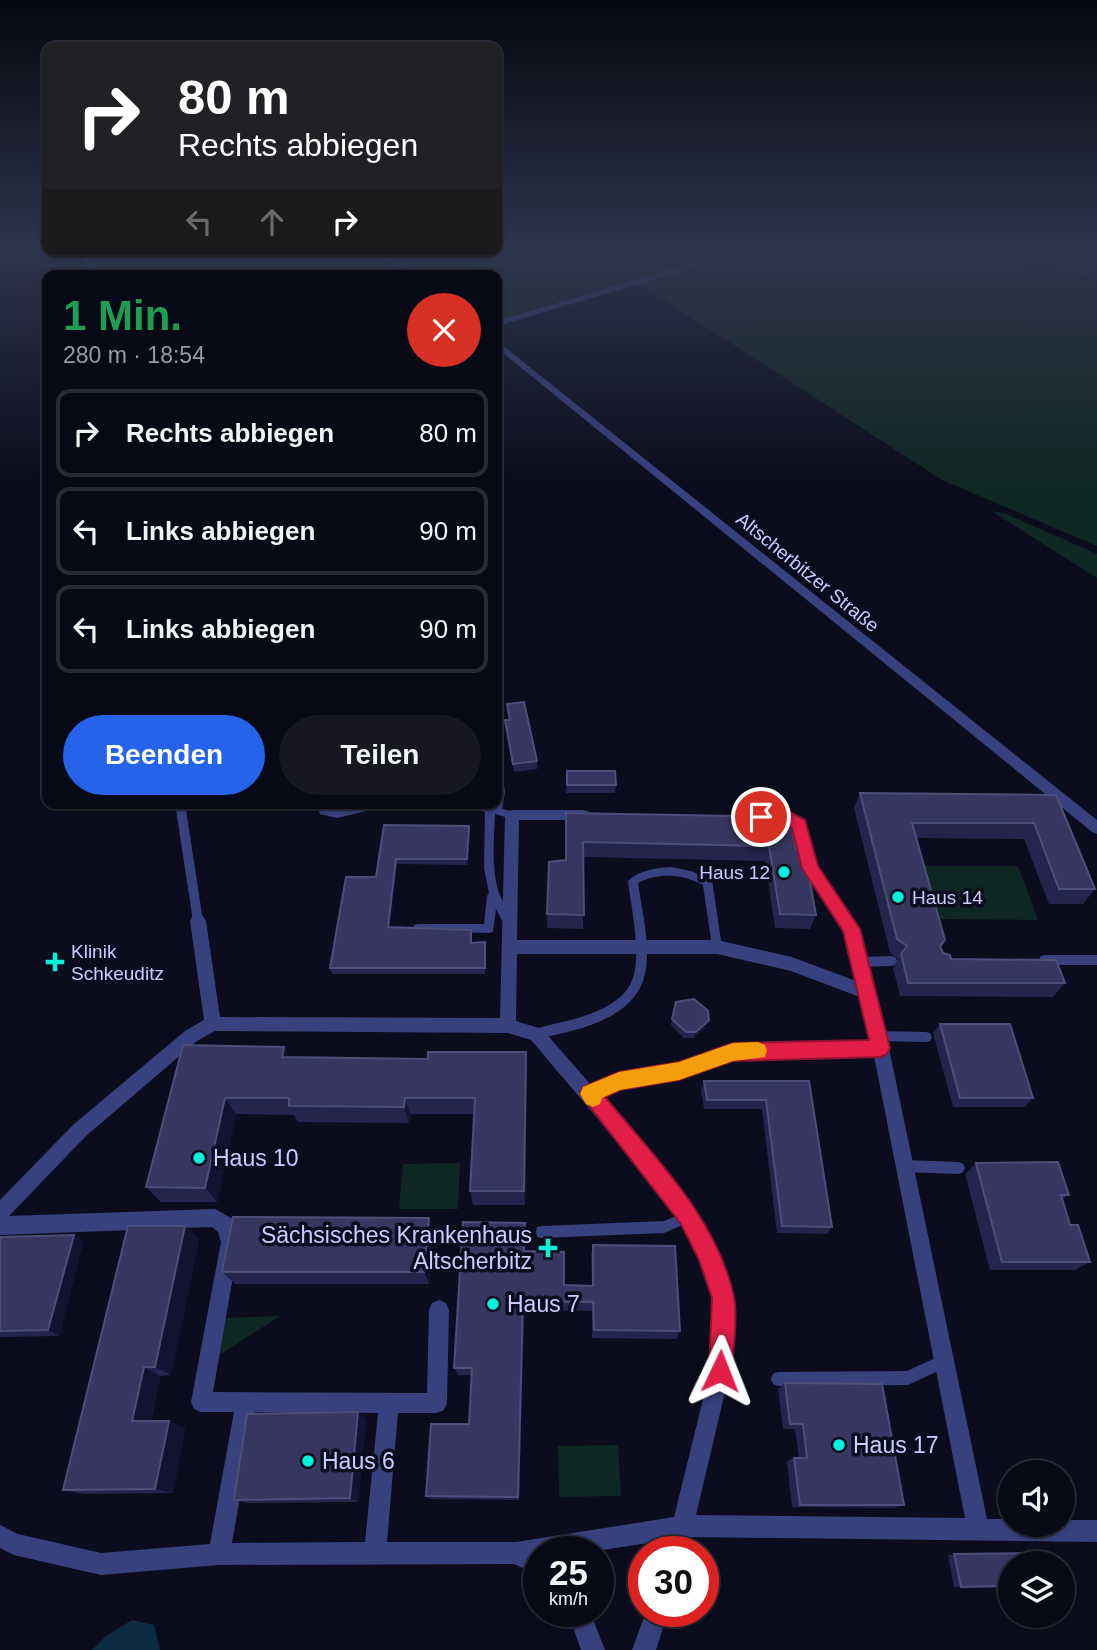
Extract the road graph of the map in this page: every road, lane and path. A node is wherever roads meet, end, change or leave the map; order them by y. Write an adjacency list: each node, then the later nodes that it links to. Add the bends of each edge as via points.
1 (502, 348): 9 (street, Altscherbitzer Straße)
2 (181, 809): 11 (lane)
3 (322, 809): 4 (lane, via 337,814)
4 (358, 809)
5 (492, 809): 6 (lane)
6 (500, 811): 7 (street); 10 (lane, via 488,871); 12 (street)
7 (595, 816)
8 (761, 817): 20 (street, via 788,817 799,825 810,868 851,929)
9 (1097, 828)
10 (492, 896): 12 (lane); 13 (lane, via 489,929)
11 (198, 921): 22 (street)
12 (511, 926): 14 (street)
13 (404, 928)
14 (511, 947): 16 (street); 23 (street)
15 (717, 947): 16 (street); 16 (lane, via 708,883 694,873 648,872 634,881); 21 (street, via 792,964)
16 (639, 950): 24 (lane, via 640,976 627,998 597,1017)
17 (1033, 960): 18 (lane)
18 (1097, 960)
19 (892, 961): 20 (lane)
20 (859, 962): 21 (street)
21 (867, 992): 26 (street)
22 (213, 1024): 23 (street); 30 (street, via 191,1036 80,1130)
23 (508, 1026): 24 (street)
24 (536, 1034): 27 (street)
25 (926, 1037): 26 (lane)
26 (879, 1042): 27 (street, via 733,1052 679,1071 619,1081); 28 (street)
27 (590, 1094): 31 (street)
28 (905, 1166): 29 (lane); 35 (street)
29 (959, 1168)
30 (0, 1213)
31 (688, 1217): 33 (lane, via 664,1227); 39 (street, via 709,1256 723,1298 720,1371)
32 (0, 1226): 37 (street, via 215,1218 226,1226 230,1242 201,1402)
33 (542, 1232)
34 (439, 1310): 38 (street, via 437,1403)
35 (944, 1361): 36 (lane, via 908,1378); 40 (street)
36 (778, 1379)
37 (246, 1403): 38 (street); 45 (street)
38 (389, 1403): 46 (street)
39 (684, 1526): 40 (street); 43 (street); 44 (street)
40 (978, 1529): 41 (street)
41 (1097, 1531)
42 (0, 1536): 45 (street, via 14,1544 101,1564)
43 (681, 1536)
44 (516, 1553): 46 (street); 47 (street)
45 (219, 1554): 46 (street)
46 (375, 1554)
47 (523, 1557)
48 (585, 1627): 50 (street)
49 (652, 1627): 51 (street)
50 (593, 1650)
51 (644, 1650)

